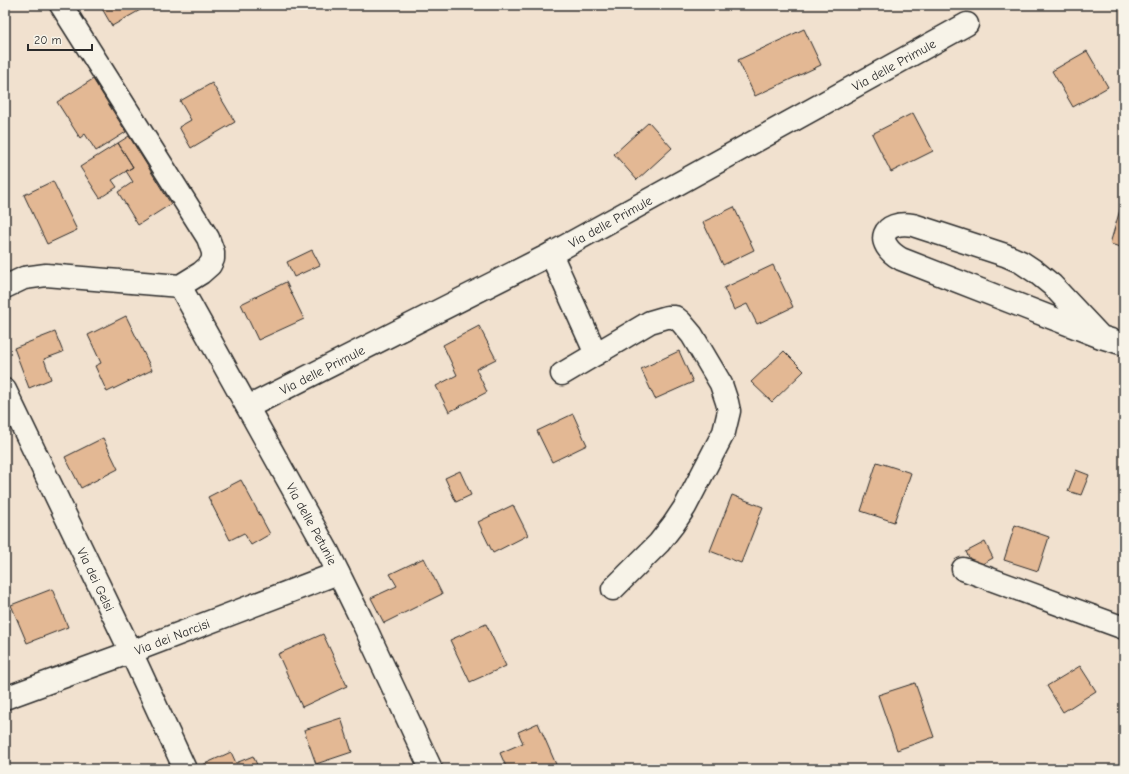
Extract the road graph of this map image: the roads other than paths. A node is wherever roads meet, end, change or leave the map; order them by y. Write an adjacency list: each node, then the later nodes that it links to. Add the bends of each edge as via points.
1 (62, 5): 5 (street, via 212,245 213,259 210,265)
2 (967, 24): 3 (street, Via delle Primule)
3 (551, 254): 8 (street); 11 (street, Via delle Primule)
4 (5, 286): 5 (street, via 24,278 46,275)
5 (180, 286): 11 (street, Via delle Petunie)
6 (1101, 337): 6 (street, via 1052,285 1021,262 913,225 898,225 885,233 886,247 890,253 901,259); 7 (street)
7 (1124, 344)
8 (596, 354): 9 (street); 14 (street, via 650,322 666,316 675,317 688,329 721,384 729,411 722,436 680,516 658,543)
9 (562, 374)
10 (5, 390): 16 (street, Via dei Gelsi)
11 (248, 407): 13 (street, Via delle Petunie)
12 (963, 569): 15 (street)
13 (338, 573): 16 (street, Via dei Narcisi); 19 (street, Via delle Petunie)
14 (613, 589)
15 (1124, 628)
16 (131, 652): 17 (street, Via dei Narcisi); 18 (street, Via dei Gelsi)
17 (5, 698)
18 (185, 769)
19 (431, 769)

